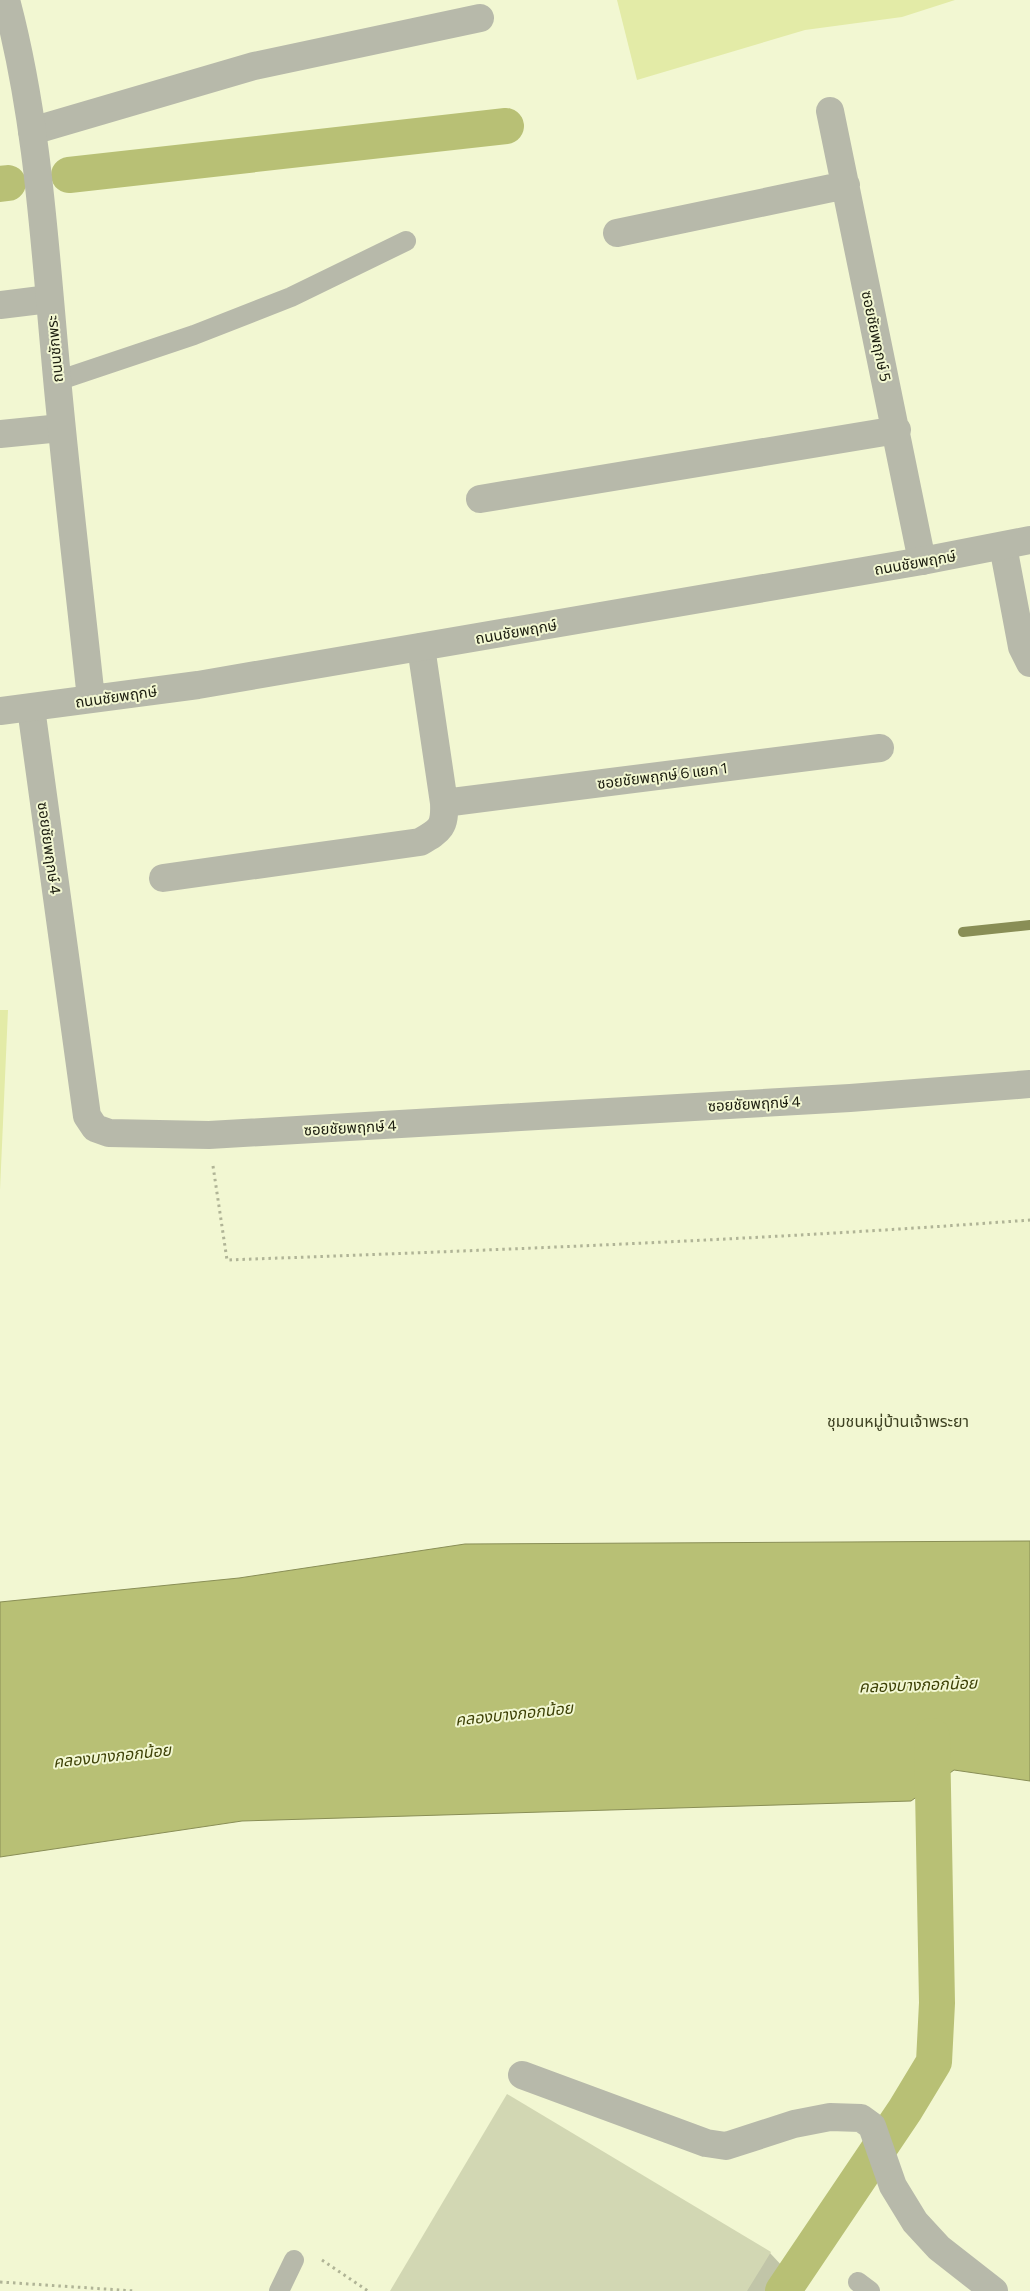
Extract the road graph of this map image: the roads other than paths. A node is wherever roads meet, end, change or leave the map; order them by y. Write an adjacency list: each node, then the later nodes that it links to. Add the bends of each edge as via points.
1 (6, 0): 4 (street, ถนนชักพระ)
2 (480, 18): 4 (street, via 254,66)
3 (830, 111): 5 (street, ซอยชัยพฤกษ์ 5)
4 (32, 131): 8 (street, ถนนชักพระ)
5 (846, 185): 6 (street); 12 (street, ซอยชัยพฤกษ์ 5)
6 (617, 233)
7 (406, 241): 10 (lane, via 291,297 194,335)
8 (49, 299): 9 (street); 10 (street, ถนนชักพระ)
9 (0, 305)
10 (57, 381): 11 (street, ถนนชักพระ)
11 (61, 428): 13 (street); 20 (street, ถนนชักพระ)
12 (897, 430): 14 (street); 17 (street, ซอยชัยพฤกษ์ 5)
13 (0, 434)
14 (480, 499)
15 (1030, 540): 16 (street, ถนนชัยพฤกษ์)
16 (1003, 546): 17 (street, ถนนชัยพฤกษ์); 19 (street, via 1022,647)
17 (922, 561): 18 (street, ถนนชัยพฤกษ์)
18 (421, 647): 20 (street, ถนนชัยพฤกษ์, via 198,685); 24 (street)
19 (1030, 664)
20 (91, 699): 21 (street, ถนนชัยพฤกษ์)
21 (31, 708): 22 (street, ถนนชัยพฤกษ์); 26 (street, ซอยชัยพฤกษ์ 4, via 87,1116 95,1128 110,1133 209,1135 850,1098)
22 (0, 711)
23 (880, 748): 24 (street, ซอยชัยพฤกษ์ 6 แยก 1)
24 (444, 803): 25 (street, via 445,819 438,832 420,842)
25 (163, 878)
26 (1030, 1084)
27 (522, 2075): 30 (street, via 716,2145 726,2146 794,2124 830,2117 860,2118 872,2126 893,2186 915,2222 939,2248)
28 (294, 2260): 29 (lane)
29 (279, 2291)
30 (994, 2291)

